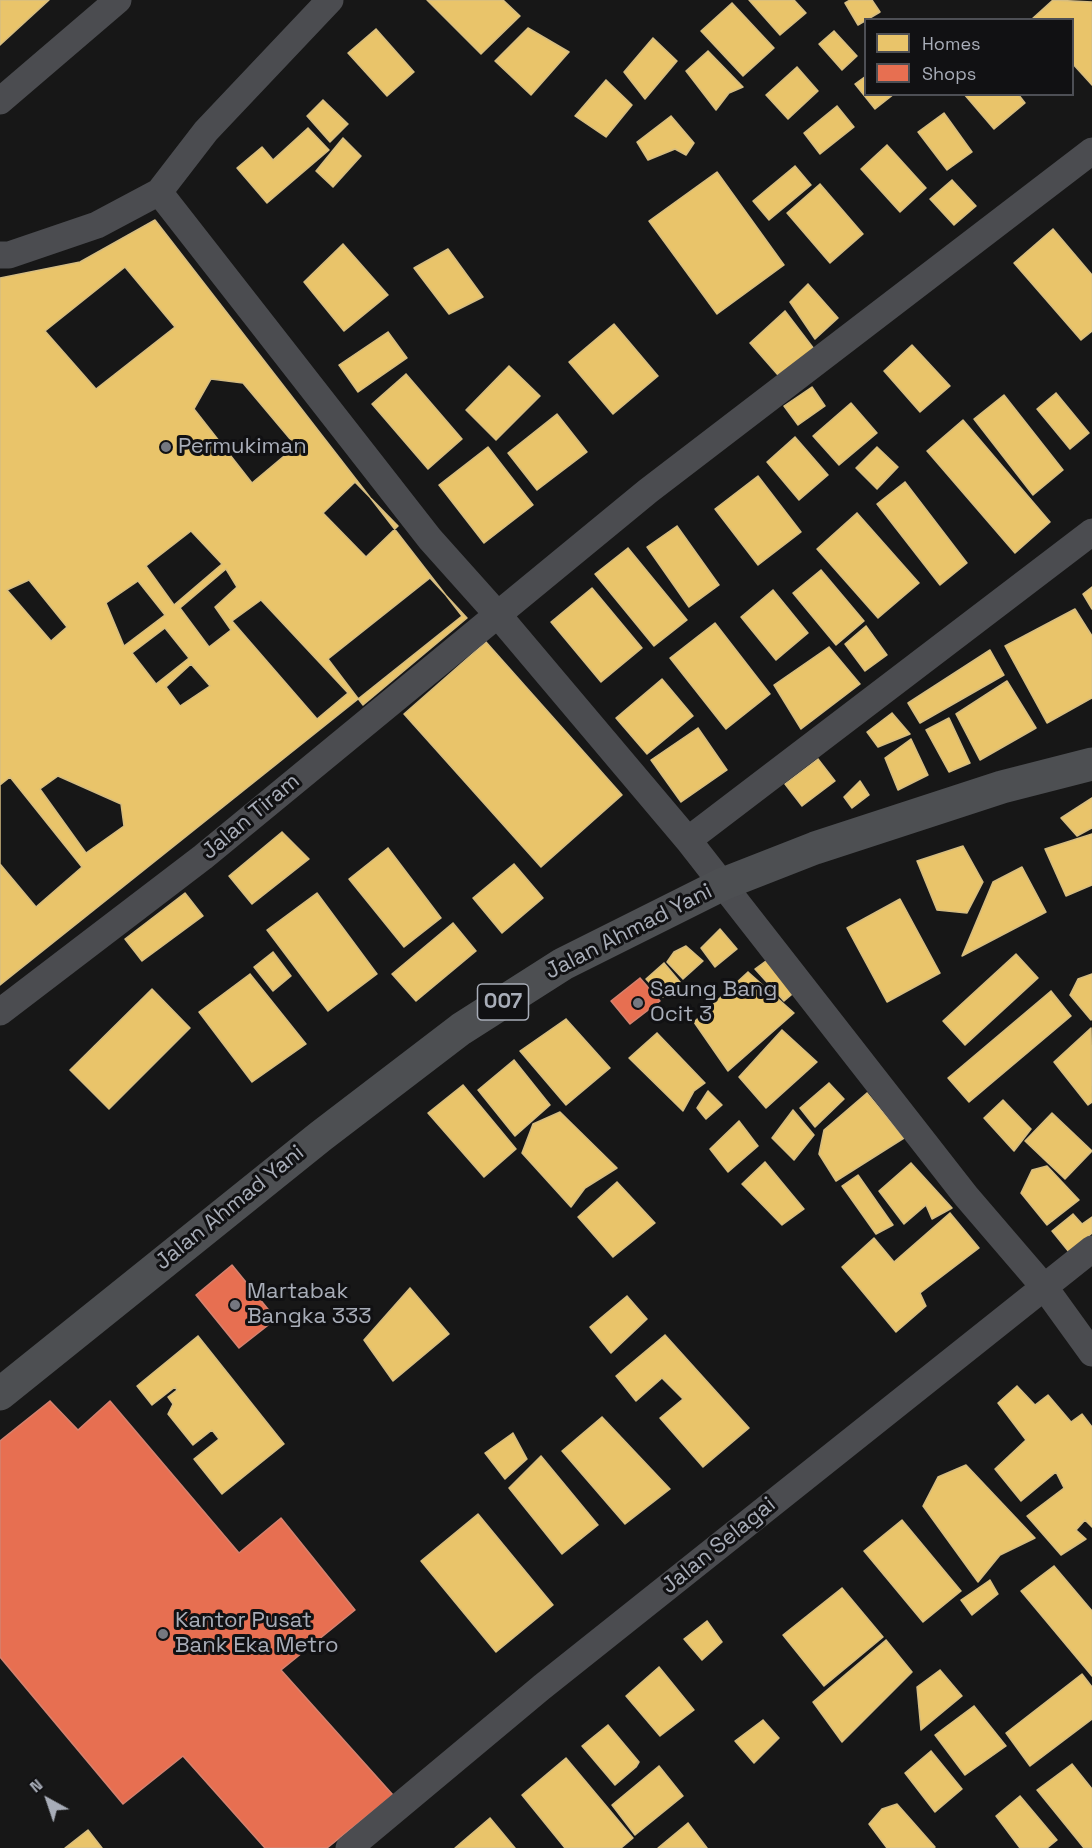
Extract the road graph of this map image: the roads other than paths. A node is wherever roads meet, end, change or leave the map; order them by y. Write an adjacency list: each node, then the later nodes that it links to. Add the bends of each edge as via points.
1 (117, 0): 3 (street)
2 (330, 0): 5 (street, via 206,131)
3 (0, 101)
4 (1092, 151): 8 (street, Jalan Tiram, via 648,491)
5 (159, 192): 6 (street, via 97,225); 8 (street, via 430,539)
6 (0, 255)
7 (1092, 532): 10 (street)
8 (498, 615): 10 (street); 12 (street, Jalan Tiram, via 203,857)
9 (1092, 764): 11 (main road, Jalan Ahmad Yani / 007, via 991,791 815,848)
10 (688, 840): 11 (street)
11 (723, 884): 14 (street, via 966,1196); 16 (main road, Jalan Ahmad Yani / 007, via 563,964 461,1029 312,1143)
12 (0, 1012)
13 (1092, 1249): 14 (street, Jalan Selagai)
14 (1046, 1288): 15 (street); 17 (street, Jalan Selagai, via 542,1687)
15 (1092, 1353)
16 (0, 1394)
17 (349, 1848)

